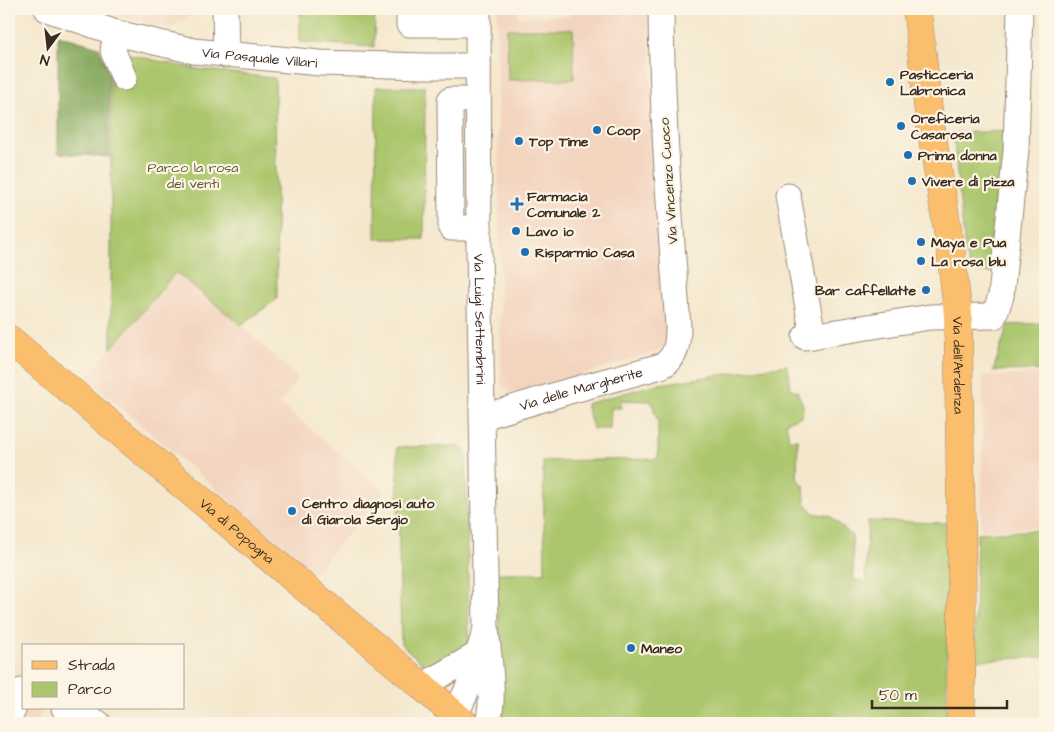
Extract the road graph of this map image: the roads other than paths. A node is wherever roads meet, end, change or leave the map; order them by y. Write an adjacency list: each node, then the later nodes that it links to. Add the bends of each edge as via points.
1 (46, 9): 8 (street, Via Pasquale Villari)
2 (225, 9): 9 (street)
3 (409, 9): 7 (street, via 409,24)
4 (661, 9): 15 (street, Via Vincenzo Cuoco, via 666,158 678,326)
5 (917, 9): 13 (main road, Via dell'Ardenza)
6 (1020, 9): 13 (street, via 1016,150 1001,296 994,316)
7 (478, 17): 10 (street, Via Luigi Settembrini)
8 (116, 33): 9 (street, Via Pasquale Villari); 11 (street, via 113,51)
9 (226, 55): 10 (street, Via Pasquale Villari, via 320,63)
10 (478, 66): 16 (street, Via Luigi Settembrini)
11 (124, 78)
12 (788, 196): 13 (street, via 809,337)
13 (958, 315): 26 (main road, Via dell'Ardenza)
14 (9, 340): 19 (main road, Via di Popogna)
15 (674, 353): 16 (street, Via delle Margherite, via 661,366)
16 (483, 417): 17 (street, Via Luigi Settembrini)
17 (486, 629): 18 (street, Via Luigi Settembrini); 25 (street, Via Luigi Settembrini, via 490,664)
18 (478, 654): 19 (street); 23 (street, Via Luigi Settembrini)
19 (422, 686): 23 (main road, Via di Popogna)
20 (18, 689): 22 (street)
21 (69, 710): 24 (street)
22 (9, 719)
23 (459, 720)
24 (98, 723)
25 (488, 723)
26 (961, 723)

